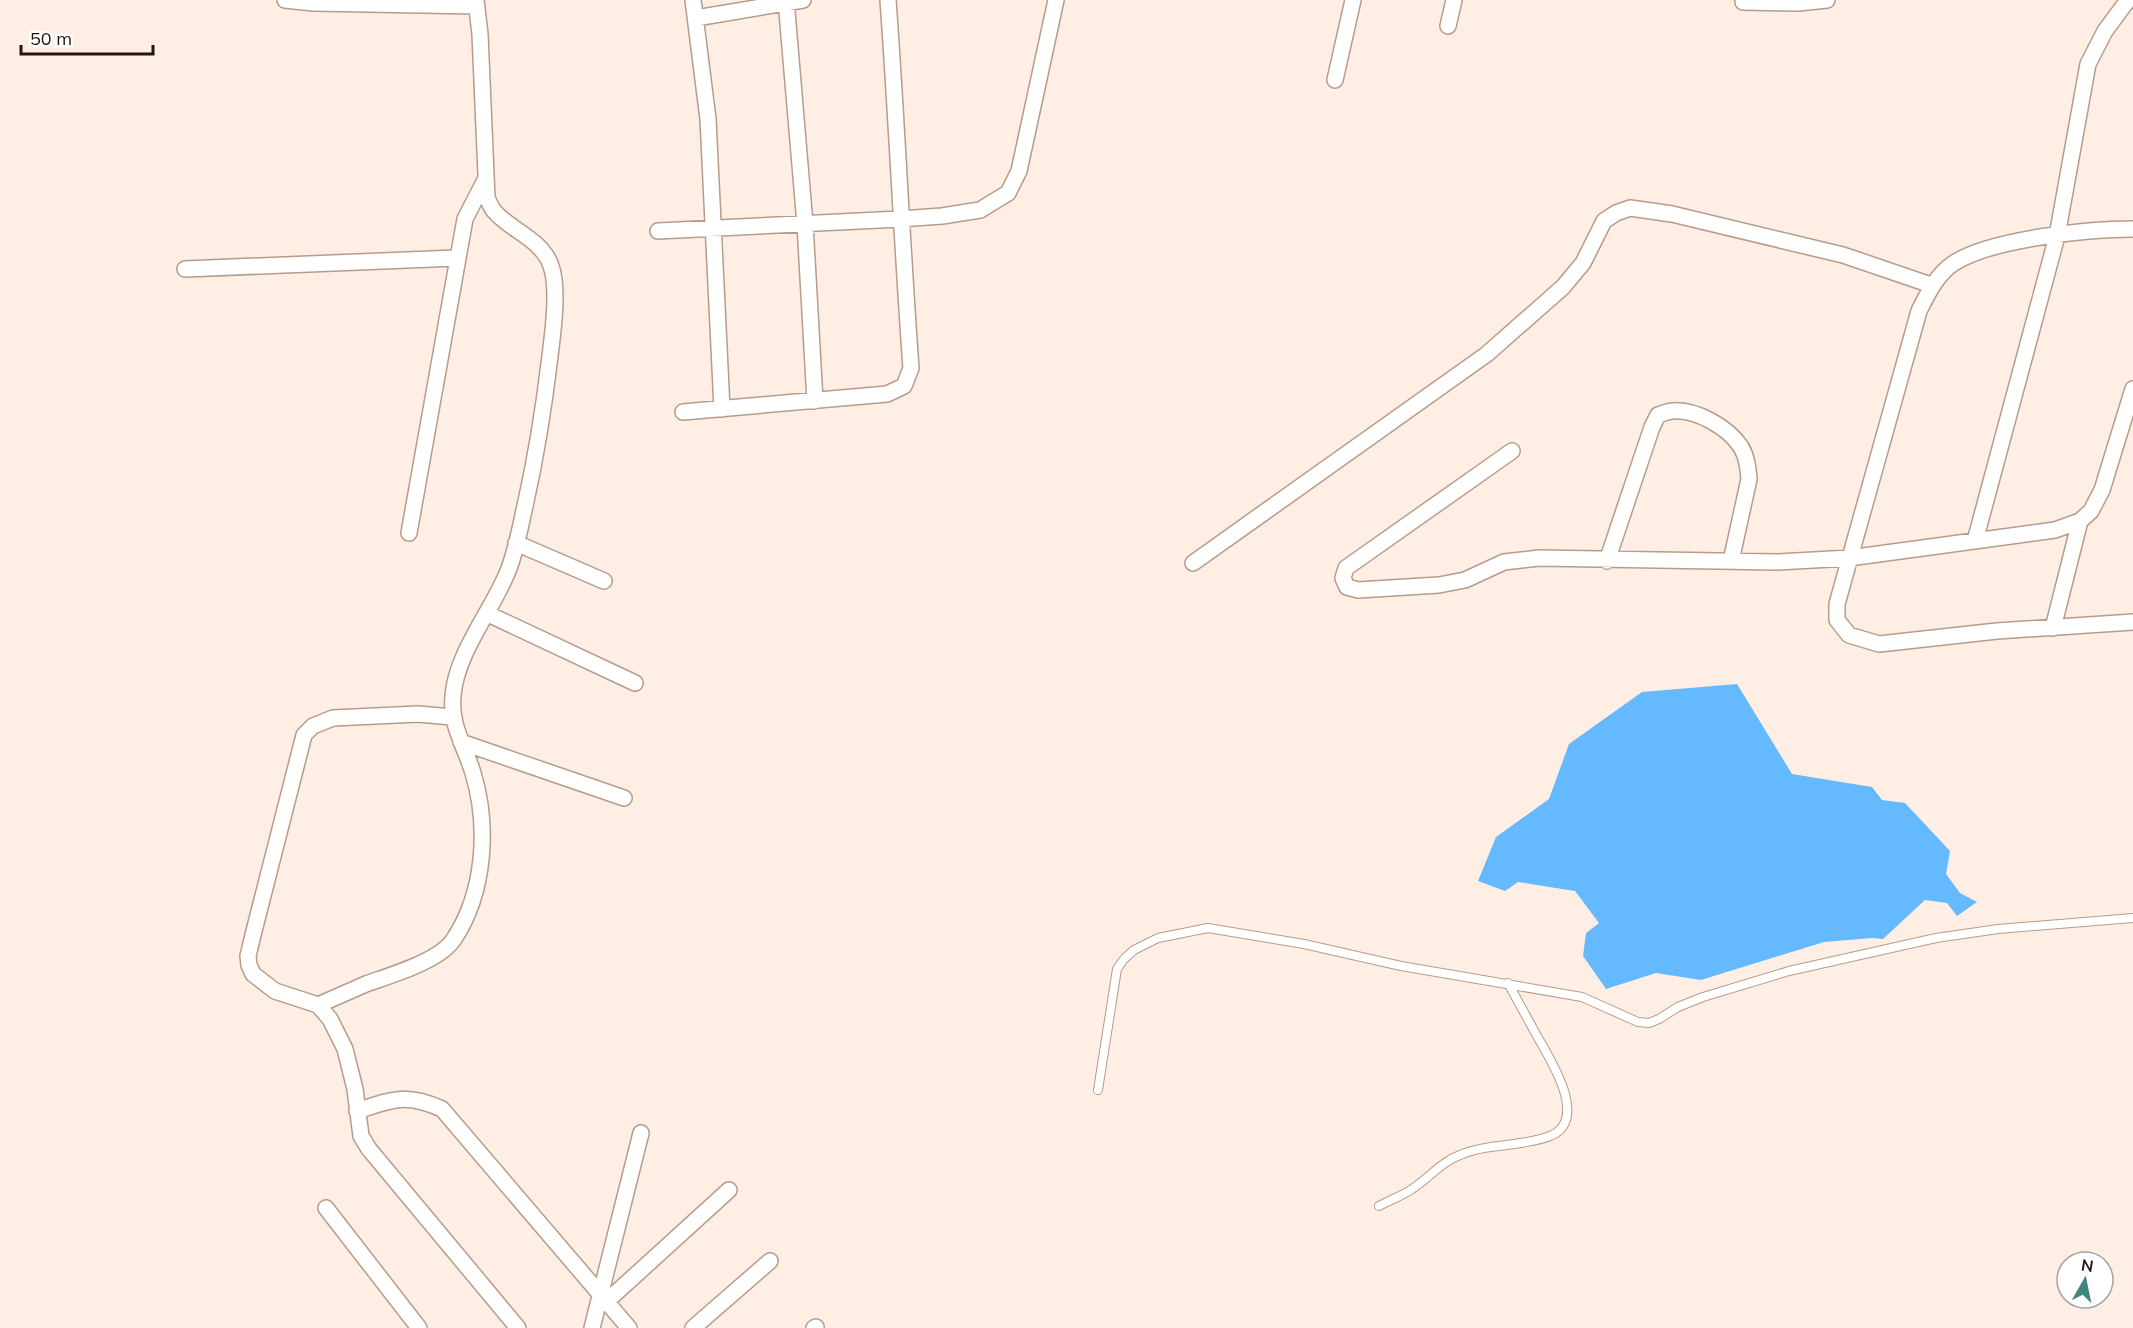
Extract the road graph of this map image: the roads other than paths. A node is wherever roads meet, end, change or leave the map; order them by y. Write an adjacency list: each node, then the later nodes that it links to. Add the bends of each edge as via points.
1 (285, 0): 11 (street)
2 (693, 0): 14 (street)
3 (803, 0): 10 (street)
4 (888, 0): 18 (street)
5 (1056, 0): 18 (street, via 1019,171 1008,193 980,210)
6 (1353, 0): 16 (street)
7 (1454, 0): 15 (street)
8 (1827, 0): 12 (street)
9 (2128, 0): 23 (street, via 2105,31 2088,64)
10 (786, 1): 14 (street); 19 (street)
11 (372, 2): 13 (street)
12 (1743, 2)
13 (477, 3): 17 (street)
14 (696, 18): 20 (street, via 708,119)
15 (1448, 26)
16 (1335, 80)
17 (485, 179): 24 (street, via 465,219); 35 (street, via 487,198 494,211 529,238 552,268 554,322 545,402)
18 (900, 219): 19 (street); 28 (street, via 911,368 904,386 887,394)
19 (805, 224): 20 (street); 28 (street)
20 (713, 227): 22 (street); 29 (street)
21 (2133, 229): 23 (street)
22 (658, 231)
23 (2057, 236): 26 (street, via 1976,252 1953,264); 34 (street)
24 (456, 258): 25 (street); 33 (street)
25 (185, 269)
26 (1931, 285): 36 (street, via 1919,311); 39 (street, via 1843,255 1672,214 1645,208 1616,213 1604,221 1583,263 1563,287 1487,354)
27 (2132, 393): 32 (street, via 2102,490 2091,511)
28 (815, 401): 29 (street)
29 (722, 409): 30 (street)
30 (683, 412)
31 (1512, 451): 37 (street, via 1346,568 1342,578 1347,587 1358,590 1439,585 1465,580 1504,562 1539,558)
32 (2080, 521): 34 (street, via 2055,530); 43 (street)
33 (409, 533)
34 (1975, 540): 36 (street)
35 (516, 543): 40 (street); 41 (street, via 509,570)
36 (1849, 558): 38 (street); 43 (street, via 1837,604 1837,620 1849,635 1879,644)
37 (1607, 561): 38 (street); 38 (street, via 1652,427 1658,415 1671,411 1704,418 1729,433 1742,448 1749,479)
38 (1731, 561)
39 (1193, 563)
40 (604, 581)
41 (488, 614): 44 (street); 45 (street, via 459,666)
42 (2133, 622): 43 (street)
43 (2053, 628)
44 (635, 683)
45 (452, 717): 46 (street); 50 (street, via 418,714 333,718 313,726 304,735 248,956 253,974 275,991)
46 (461, 742): 47 (street); 50 (street, via 480,803 482,833 475,890 458,932 453,941 430,958)
47 (624, 798)
48 (2133, 918): 49 (lane, via 1936,938 1789,971 1703,997 1649,1023 1638,1022 1582,997)
49 (1508, 983): 51 (lane, via 1208,928 1158,938 1134,950 1117,969); 55 (lane, via 1559,1076 1567,1100 1567,1116 1561,1129 1535,1141 1462,1154 1441,1164 1412,1189)
50 (318, 1005): 52 (street, via 345,1049)
51 (1098, 1090)
52 (357, 1111): 58 (street, via 407,1098 442,1109); 60 (street, via 361,1136 369,1149)
53 (641, 1132): 58 (street)
54 (729, 1190): 58 (street)
55 (1379, 1206)
56 (326, 1208): 59 (street)
57 (771, 1261): 63 (street)
58 (604, 1297): 61 (street); 62 (street)
59 (419, 1328)
60 (518, 1328)
61 (592, 1328)
62 (629, 1328)
63 (693, 1328)

